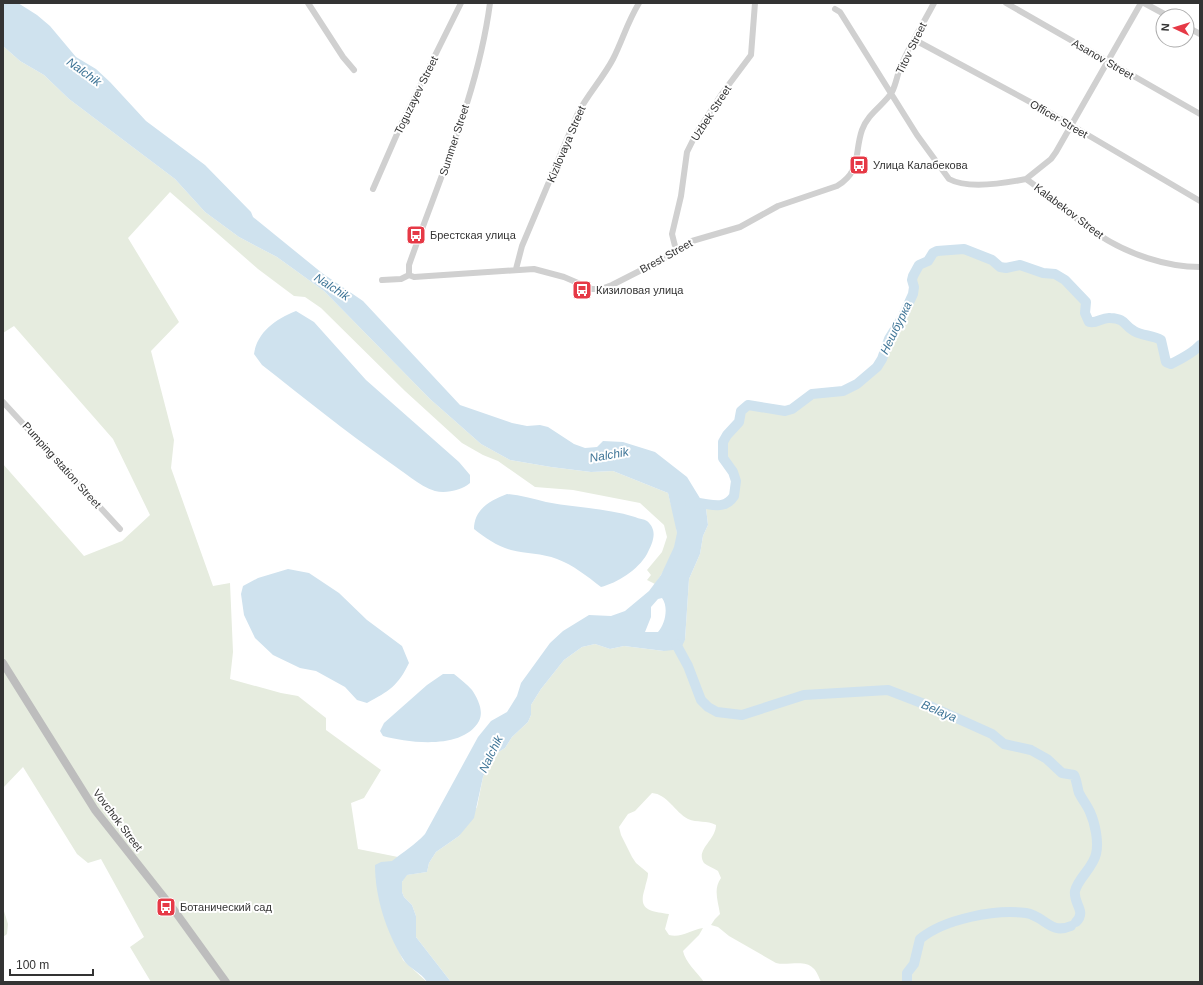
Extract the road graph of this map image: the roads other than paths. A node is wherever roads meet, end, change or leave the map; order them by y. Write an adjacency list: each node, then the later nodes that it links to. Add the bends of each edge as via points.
1 (308, 3): 14 (street, via 342,57)
2 (461, 3): 19 (street, Toguzayev Street, via 401,124)
3 (490, 3): 24 (street, Summer Street, via 486,34 475,74 436,194 409,265)
4 (640, 3): 23 (street, Kizilovaya Street, via 626,26 610,63 578,113 522,246)
5 (755, 3): 21 (street, Uzbek Street, via 752,55 721,95 687,152 681,196 672,234)
6 (934, 3): 12 (street, Titov Street)
7 (1006, 3): 13 (street, Asanov Street)
8 (1141, 3): 13 (street)
9 (1144, 3): 11 (street)
10 (835, 9): 15 (street, Kalabekov Street, via 840,12)
11 (1155, 9)
12 (915, 40): 15 (street, Titov Street, via 900,68); 17 (street, Officer Street)
13 (1107, 62): 16 (street, Asanov Street); 17 (street)
14 (354, 70)
15 (891, 94): 18 (street, Kalabekov Street, via 949,179 989,184); 21 (street, Brest Street, via 865,124 855,167 844,181 832,188 778,206 740,226 697,238)
16 (1200, 114)
17 (1071, 125): 18 (street, via 1051,159); 20 (street, Officer Street)
18 (1026, 179): 22 (street, Kalabekov Street, via 1107,240 1172,265)
19 (373, 189)
20 (1200, 201)
21 (676, 250): 23 (street, Brest Street, via 666,258 597,290 555,274 534,269)
22 (1200, 267)
23 (516, 269): 24 (street, Brest Street, via 414,277)
24 (409, 275): 25 (street, Brest Street, via 401,279)
25 (382, 280)
26 (3, 402): 27 (street, Pumping station Street)
27 (120, 530)
28 (3, 663): 29 (street, Vovchok Street, via 95,810 187,927)
29 (226, 982)

